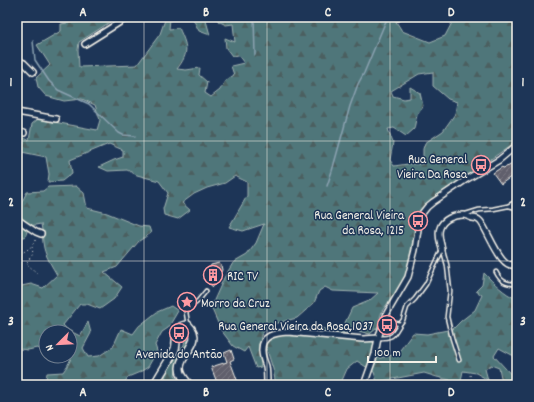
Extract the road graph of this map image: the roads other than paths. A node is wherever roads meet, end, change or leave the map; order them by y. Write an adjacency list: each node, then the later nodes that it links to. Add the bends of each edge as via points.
1 (57, 17): 2 (street)
2 (85, 17)
3 (128, 17): 6 (street)
4 (402, 17): 5 (lane)
5 (398, 19)
6 (85, 44)
7 (17, 60): 8 (street)
8 (33, 72)
9 (17, 112): 10 (street)
10 (56, 119)
11 (17, 132): 12 (street)
12 (24, 133)
13 (517, 146): 25 (street, via 433,202 420,216 408,277)
14 (517, 201): 15 (lane)
15 (508, 206): 16 (lane); 17 (lane)
16 (517, 208)
17 (464, 215): 20 (street, via 446,220 440,228); 21 (street, via 479,220 495,249 507,264 510,266)
18 (17, 219): 19 (street)
19 (41, 234)
20 (442, 249): 26 (lane, via 426,284 407,307); 29 (lane, via 448,265 450,291 447,317)
21 (517, 263)
22 (496, 272): 23 (lane, via 502,281)
23 (517, 284)
24 (206, 291): 27 (lane, via 186,312)
25 (384, 321): 26 (lane); 28 (street)
26 (400, 324): 28 (lane, via 388,338)
27 (188, 325): 30 (street, via 181,326 178,330 175,350); 31 (street, via 194,333 194,338 180,368)
28 (378, 338): 32 (street, via 288,332 269,336 262,344); 33 (street)
29 (459, 360)
30 (153, 385)
31 (189, 385)
32 (267, 385)
33 (364, 385)

